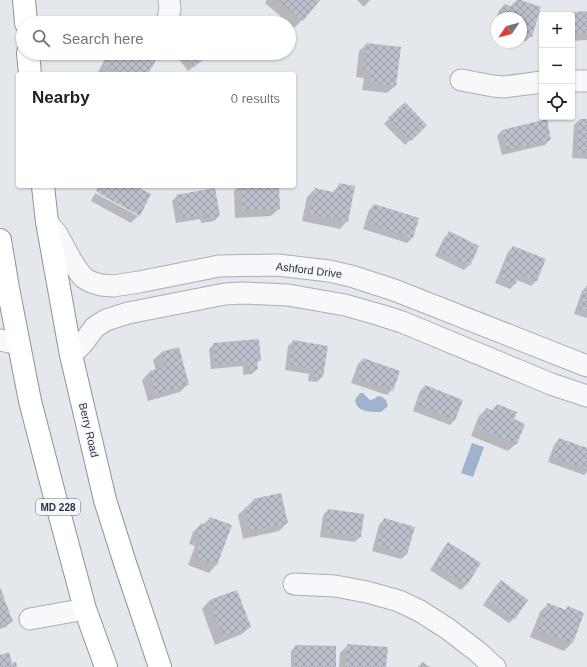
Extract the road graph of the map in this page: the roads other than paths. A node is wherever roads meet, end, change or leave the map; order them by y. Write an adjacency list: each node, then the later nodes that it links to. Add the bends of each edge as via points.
1 (24, 0): 3 (highway)
2 (169, 0): 4 (street)
3 (25, 16)
4 (169, 16)
5 (29, 60): 6 (highway)
6 (30, 72)
7 (461, 80): 10 (street, via 504,87)
8 (575, 81): 9 (street)
9 (587, 81)
10 (539, 82)
11 (42, 188): 12 (highway, Berry Road)
12 (47, 222): 14 (street, Ashford Drive, via 84,278 102,285 113,286 219,266); 19 (highway, Berry Road)
13 (0, 240): 18 (highway, MD 228, via 8,288)
14 (240, 265): 15 (street); 16 (street, Ashford Drive, via 329,271 370,281)
15 (242, 293): 17 (street, via 288,295 345,306 402,322); 19 (street, via 156,307 106,320 95,327)
16 (446, 310): 17 (street); 20 (street, Ashford Drive)
17 (436, 336): 21 (street)
18 (10, 342): 23 (highway, MD 228, via 30,401)
19 (71, 355): 26 (highway, Berry Road, via 105,500)
20 (587, 366)
21 (587, 396)
22 (294, 584): 27 (street, via 335,586 399,601 448,629)
23 (85, 609): 24 (street); 25 (highway, MD 228)
24 (30, 619)
25 (106, 667)
26 (160, 667)
27 (494, 667)

